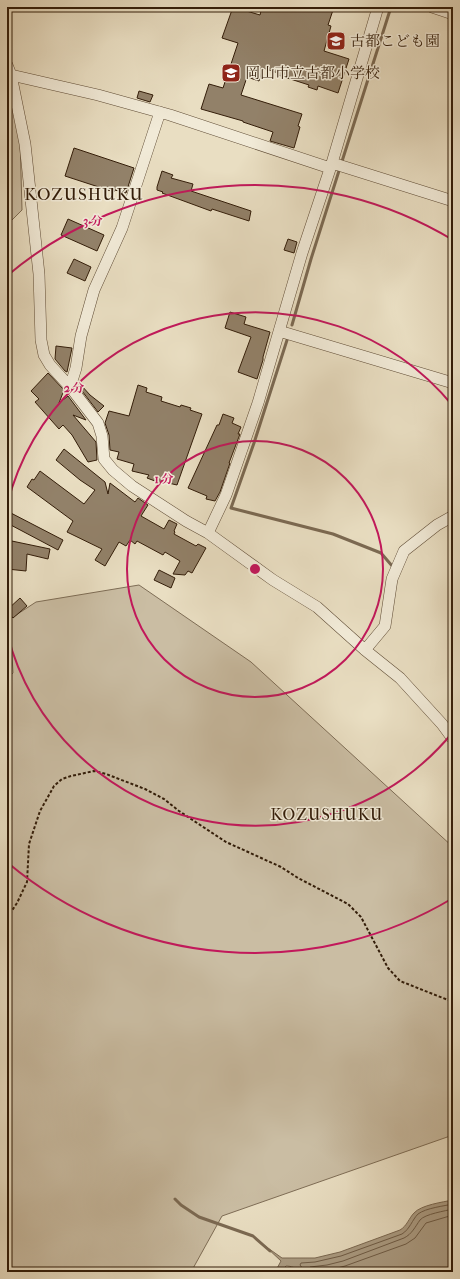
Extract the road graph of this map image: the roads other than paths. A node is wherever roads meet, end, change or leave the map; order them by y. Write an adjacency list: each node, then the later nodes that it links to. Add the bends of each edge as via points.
1 (378, 7): 6 (street)
2 (432, 7): 3 (street)
3 (453, 14)
4 (9, 70): 5 (street); 10 (street, via 26,144 38,274 40,340 50,365)
5 (160, 112): 6 (street); 10 (street, via 122,228 94,290)
6 (336, 166): 7 (street); 8 (street, via 302,253)
7 (453, 201)
8 (279, 331): 9 (street); 12 (street, via 258,403 226,496)
9 (453, 383)
10 (70, 387): 12 (street, via 98,423 104,459 113,470 162,506)
11 (453, 516): 13 (street, via 404,551 392,579 385,626)
12 (208, 533): 13 (street, via 273,580 317,607)
13 (365, 650): 14 (street, via 400,678)
14 (453, 739)

